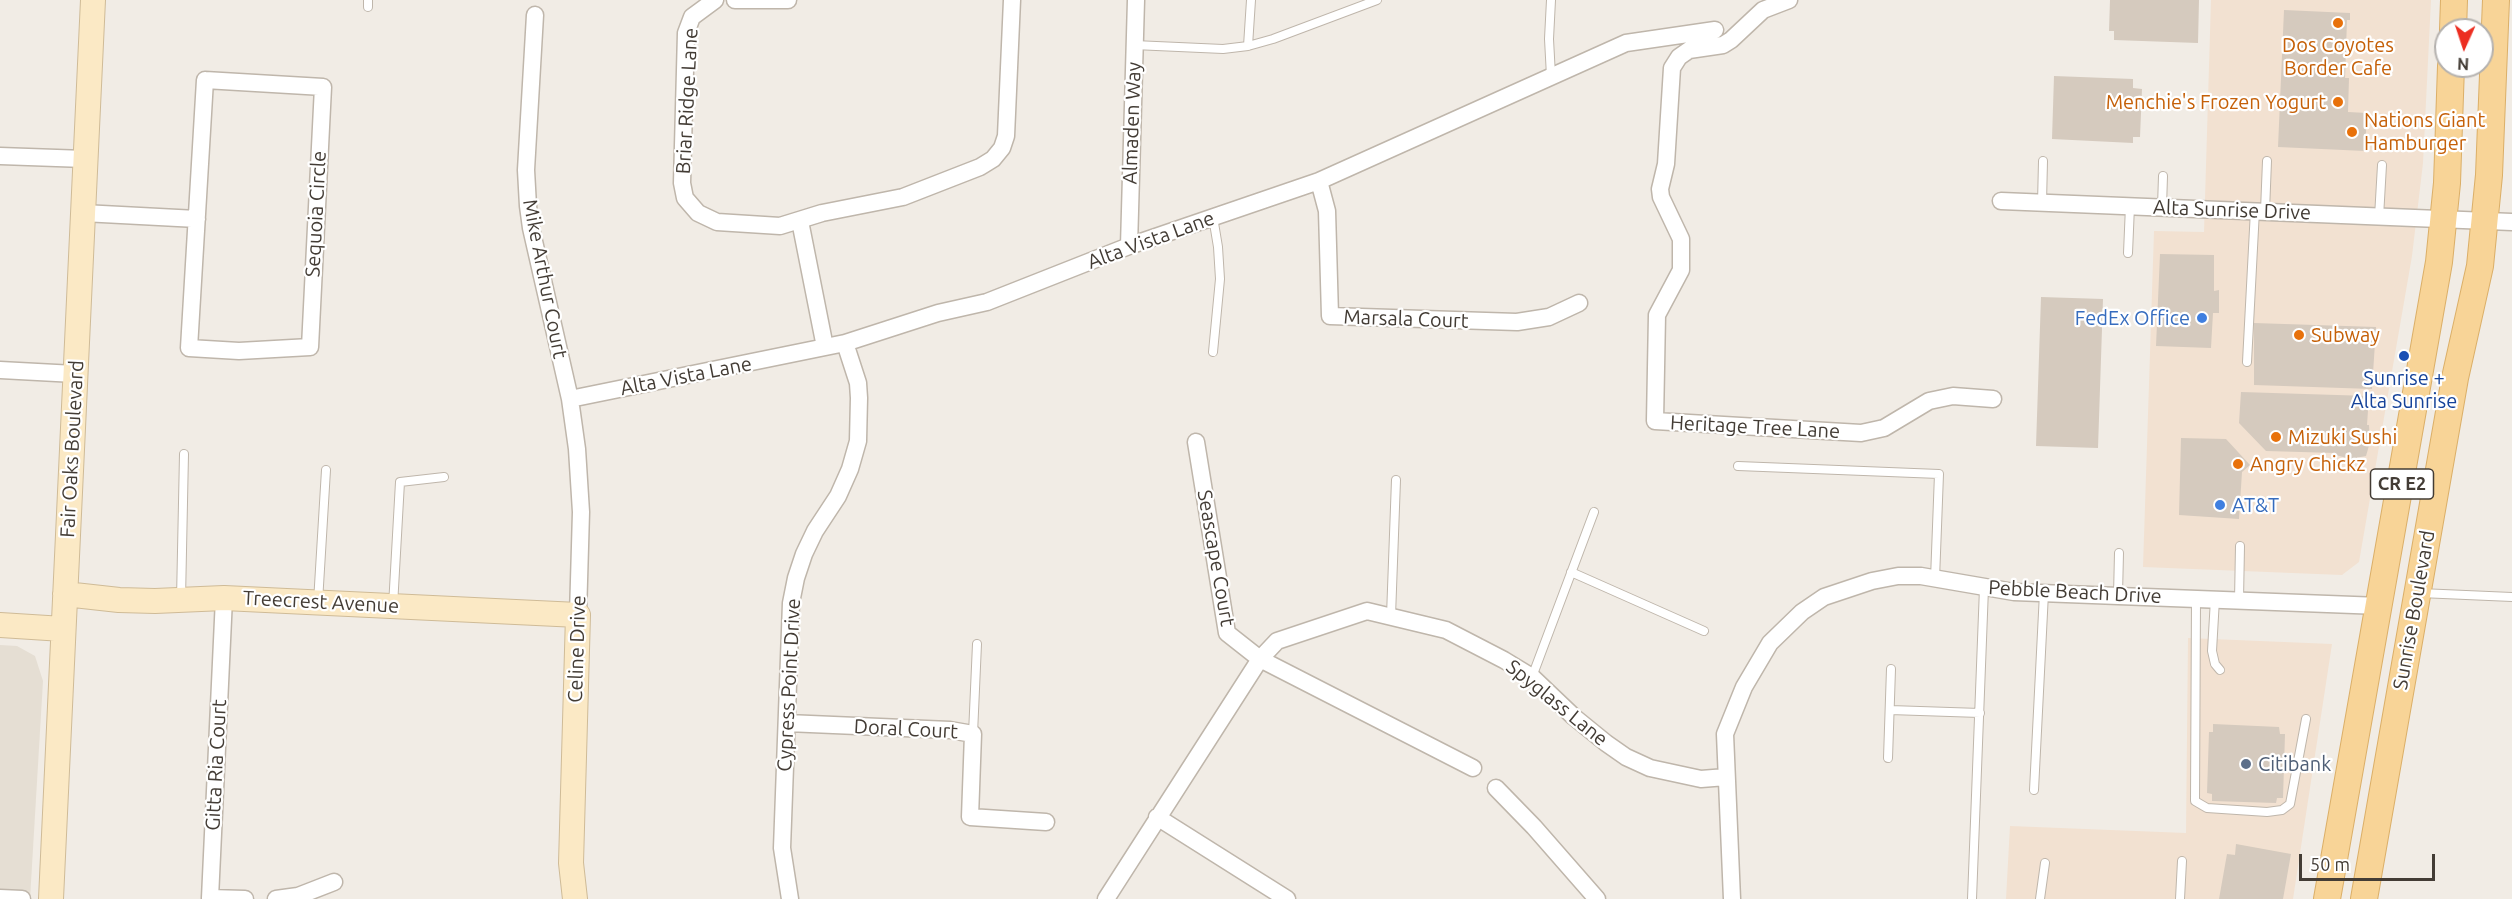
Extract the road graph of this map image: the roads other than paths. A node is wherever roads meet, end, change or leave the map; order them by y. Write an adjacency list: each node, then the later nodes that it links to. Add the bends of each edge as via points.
1 (93, 0): 21 (main road, Fair Oaks Boulevard)
2 (716, 0): 37 (street, Briar Ridge Lane, via 692,17 686,33 682,183 686,198 698,213 717,222 780,226)
3 (735, 0): 4 (street)
4 (788, 0)
5 (1012, 0): 37 (street, Briar Ridge Lane, via 1006,136 993,159 980,168 903,196)
6 (1136, 0): 16 (street, Almaden Way)
7 (1251, 0): 17 (lane)
8 (1377, 0): 17 (lane)
9 (1551, 0): 18 (lane)
10 (1789, 0): 49 (street, Heritage Tree Lane, via 1763,10 1723,45 1689,50 1672,68 1666,164 1660,189 1681,239 1681,270 1656,315 1655,421 1861,433 1884,428 1929,401 1953,396)
11 (2454, 0): 14 (main road)
12 (2496, 0): 36 (main road, Sunrise Boulevard / CR E2)
13 (535, 15): 48 (street, Mike Arthur Court, via 526,170 528,206)
14 (2453, 18)
15 (1714, 30): 18 (street, Alta Vista Lane, via 1626,43)
16 (1134, 45): 17 (lane, via 1222,49); 39 (street, Almaden Way)
17 (1248, 46)
18 (1551, 76): 26 (street, Alta Vista Lane)
19 (2452, 78): 36 (main road, Sunrise Boulevard / CR E2)
20 (0, 156): 21 (street)
21 (85, 159): 32 (main road, Fair Oaks Boulevard)
22 (2043, 161): 28 (lane)
23 (2267, 161): 31 (lane)
24 (2382, 165): 34 (lane)
25 (2163, 176): 30 (lane)
26 (1320, 181): 33 (street, Alta Vista Lane); 41 (street, Marsala Court, via 1327,212 1330,316 1518,322 1550,317)
27 (2001, 201): 28 (street, Alta Sunrise Drive)
28 (2042, 203): 29 (street, Alta Sunrise Drive)
29 (2130, 206): 30 (street, Alta Sunrise Drive); 40 (lane)
30 (2162, 207): 31 (street, Alta Sunrise Drive)
31 (2260, 210): 34 (street, Alta Sunrise Drive); 45 (lane)
32 (83, 213): 35 (street); 47 (main road, Fair Oaks Boulevard)
33 (1213, 217): 39 (street, Alta Vista Lane); 44 (lane, via 1220,279)
34 (2379, 217): 36 (street, Alta Sunrise Drive)
35 (197, 219): 35 (street, Sequoia Circle, via 189,348 239,351 310,347 323,87 205,80)
36 (2464, 220): 38 (street, Alta Sunrise Drive); 63 (main road, Sunrise Boulevard / CR E2, via 2480,266 2455,378); 74 (main road, Sunrise Boulevard / CR E2, via 2439,262)
37 (800, 221): 43 (street)
38 (2512, 222)
39 (1129, 246): 42 (street, Alta Vista Lane, via 987,302 938,313)
40 (2128, 253)
41 (1579, 303)
42 (845, 343): 43 (street, Alta Vista Lane); 88 (street, Cypress Point Drive, via 860,398 858,441 850,470 815,531 796,578)
43 (825, 348): 48 (street, Alta Vista Lane)
44 (1213, 352)
45 (2247, 362)
46 (0, 370): 47 (street)
47 (75, 374): 64 (main road, Fair Oaks Boulevard)
48 (570, 399): 75 (street, Celine Drive, via 580,480)
49 (1993, 399)
50 (1196, 442): 81 (street, Seascape Court, via 1227,633)
51 (184, 454): 70 (lane)
52 (1737, 465): 60 (lane, via 1939,474)
53 (326, 470): 72 (lane)
54 (444, 477): 73 (lane, via 400,482)
55 (1396, 480): 76 (lane)
56 (1594, 512): 59 (lane)
57 (2240, 546): 71 (lane)
58 (2119, 553): 65 (lane)
59 (1571, 572): 79 (lane); 84 (lane)
60 (1935, 579): 61 (street, Pebble Beach Drive); 92 (street, Pebble Beach Drive, via 1899,576 1872,581 1824,597 1802,612 1770,643 1744,687 1725,734)
61 (1984, 588): 62 (street, Pebble Beach Drive); 86 (lane)
62 (2044, 593): 65 (street, Pebble Beach Drive); 94 (lane)
63 (2417, 593): 66 (lane); 115 (main road, Sunrise Boulevard / CR E2)
64 (65, 594): 70 (main road, Treecrest Avenue, via 118,600); 78 (main road, Fair Oaks Boulevard)
65 (2118, 596): 68 (street, Pebble Beach Drive)
66 (2512, 597)
67 (224, 598): 70 (main road, Treecrest Avenue); 72 (main road, Treecrest Avenue); 103 (street, Gitta Ria Court, via 210,898)
68 (2196, 598): 69 (street, Pebble Beach Drive); 87 (lane, via 2195,801 2207,808 2282,810 2290,804)
69 (2215, 599): 71 (street, Pebble Beach Drive); 83 (lane, via 2212,651)
70 (181, 600)
71 (2239, 600): 74 (street, Pebble Beach Drive)
72 (318, 602): 73 (main road, Treecrest Avenue)
73 (393, 606): 75 (main road, Treecrest Avenue)
74 (2380, 606): 114 (main road, Sunrise Boulevard / CR E2)
75 (578, 615): 105 (main road, Celine Drive, via 571,863)
76 (1391, 616): 81 (street, Spyglass Lane, via 1367,611 1278,641); 84 (street, Spyglass Lane, via 1446,630)
77 (0, 625): 78 (main road)
78 (63, 628): 102 (main road, Fair Oaks Boulevard)
79 (1704, 631)
80 (977, 644): 89 (lane)
81 (1260, 659): 91 (street); 95 (street, Spyglass Lane)
82 (1892, 669): 85 (lane)
83 (2220, 669)
84 (1532, 677): 92 (street, Spyglass Lane, via 1574,717 1626,757 1676,775)
85 (1890, 710): 86 (lane); 90 (lane)
86 (1980, 713): 111 (lane)
87 (2306, 719)
88 (787, 723): 89 (street, Doral Court); 106 (street, Cypress Point Drive, via 782,848)
89 (973, 734): 96 (street, Doral Court, via 970,817)
90 (1888, 758)
91 (1473, 768)
92 (1726, 777): 110 (street, Pebble Beach Drive)
93 (1496, 788): 109 (street)
94 (2034, 790)
95 (1156, 817): 107 (street, Spyglass Lane); 108 (street)
96 (1046, 822)
97 (2182, 861): 113 (lane)
98 (2044, 863): 112 (lane)
99 (334, 882): 104 (street, via 298,896)
100 (0, 898): 101 (street)
101 (22, 899)
102 (51, 899)
103 (245, 899)
104 (276, 899)
105 (575, 899)
106 (790, 899)
107 (1106, 899)
108 (1287, 899)
109 (1597, 899)
110 (1732, 899)
111 (1972, 899)
112 (2040, 899)
113 (2180, 899)
114 (2327, 899)
115 (2364, 899)

